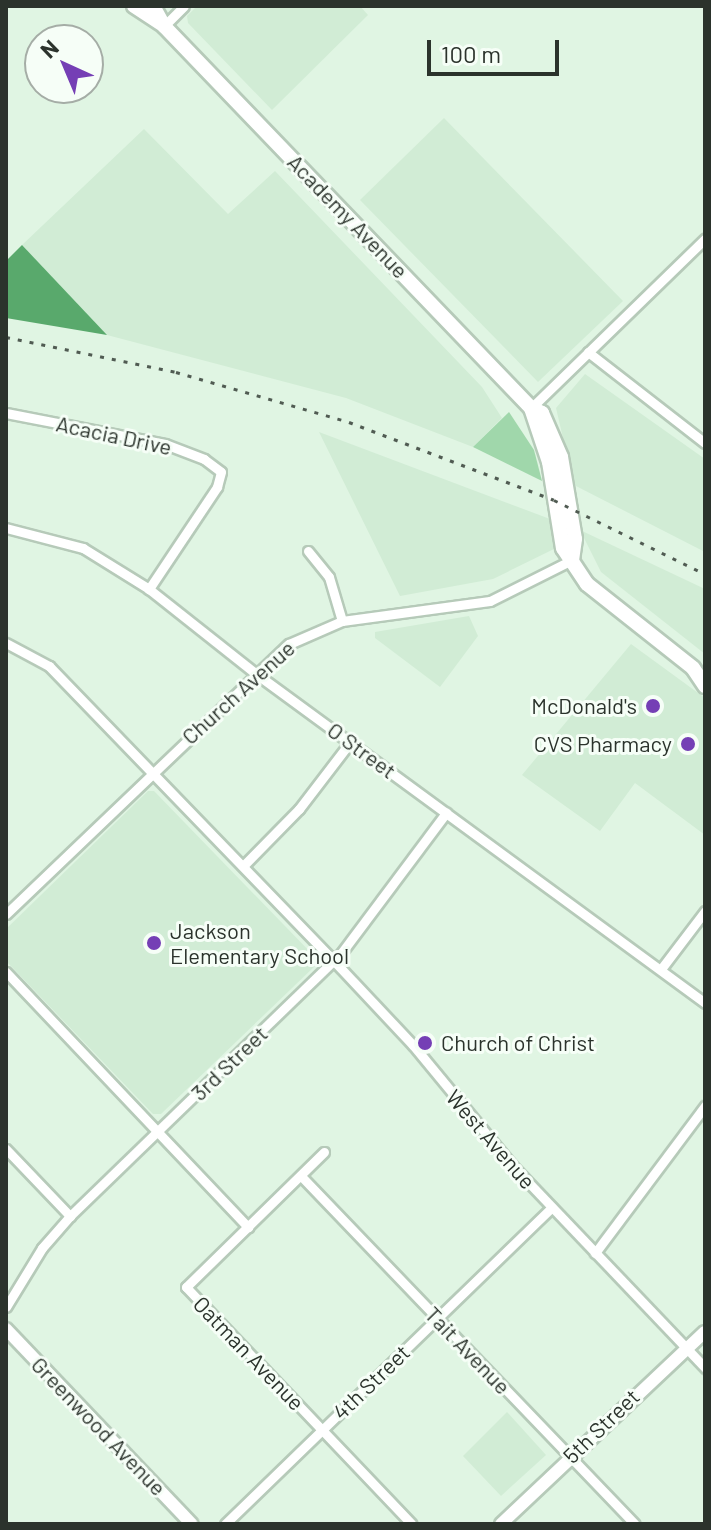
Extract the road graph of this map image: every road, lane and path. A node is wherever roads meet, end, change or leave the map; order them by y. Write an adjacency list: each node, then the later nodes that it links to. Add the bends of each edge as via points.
1 (134, 6): 4 (main road, Academy Avenue)
2 (153, 6): 4 (main road, Academy Avenue)
3 (184, 6): 4 (street)
4 (164, 26): 7 (main road, Academy Avenue)
5 (703, 245): 6 (street)
6 (588, 352): 7 (street); 9 (street)
7 (531, 408): 12 (main road, Academy Avenue, via 546,419 561,457 575,539)
8 (6, 413): 13 (street, Acacia Drive, via 165,444 204,459 221,472 217,487)
9 (705, 443)
10 (6, 528): 13 (street, O Street, via 83,548)
11 (308, 551): 14 (street, via 329,577)
12 (572, 560): 14 (street, Church Avenue, via 490,601); 16 (main road, via 595,592)
13 (149, 589): 17 (street, O Street)
14 (342, 621): 17 (street, Church Avenue, via 304,634)
15 (6, 643): 20 (street, West Avenue, via 49,666)
16 (699, 668): 18 (main road)
17 (255, 673): 19 (street, O Street); 20 (street, Church Avenue)
18 (705, 686)
19 (351, 741): 21 (street, O Street); 22 (street, via 299,809)
20 (152, 772): 22 (street, West Avenue); 24 (street, Church Avenue)
21 (446, 813): 25 (street, 3rd Street); 26 (street, O Street)
22 (243, 866): 25 (street, West Avenue)
23 (705, 911): 26 (street)
24 (6, 914)
25 (334, 961): 30 (street, 3rd Street); 34 (street, West Avenue)
26 (661, 969): 28 (street, O Street)
27 (6, 972): 30 (street)
28 (705, 1003)
29 (705, 1106): 37 (street)
30 (158, 1132): 35 (street, 3rd Street); 36 (street)
31 (6, 1149): 35 (street)
32 (324, 1152): 33 (street, Oatman Avenue)
33 (301, 1176): 36 (street, Oatman Avenue); 39 (street, Tait Avenue)
34 (552, 1207): 37 (street, West Avenue); 39 (street, 4th Street)
35 (70, 1216): 38 (street, 3rd Street, via 42,1248)
36 (248, 1227): 44 (street, Oatman Avenue, via 186,1287)
37 (595, 1253): 42 (street, West Avenue)
38 (6, 1307)
39 (438, 1319): 44 (street, 4th Street); 45 (street, Tait Avenue)
40 (6, 1329): 46 (street, Greenwood Avenue)
41 (705, 1332): 42 (street, 5th Street)
42 (685, 1348): 43 (street, West Avenue); 45 (street, 5th Street)
43 (705, 1368)
44 (322, 1430): 47 (street, 4th Street); 48 (street, Oatman Avenue)
45 (570, 1457): 49 (street, 5th Street); 50 (street, Tait Avenue)
46 (192, 1524)
47 (225, 1524)
48 (412, 1524)
49 (501, 1524)
50 (635, 1524)

